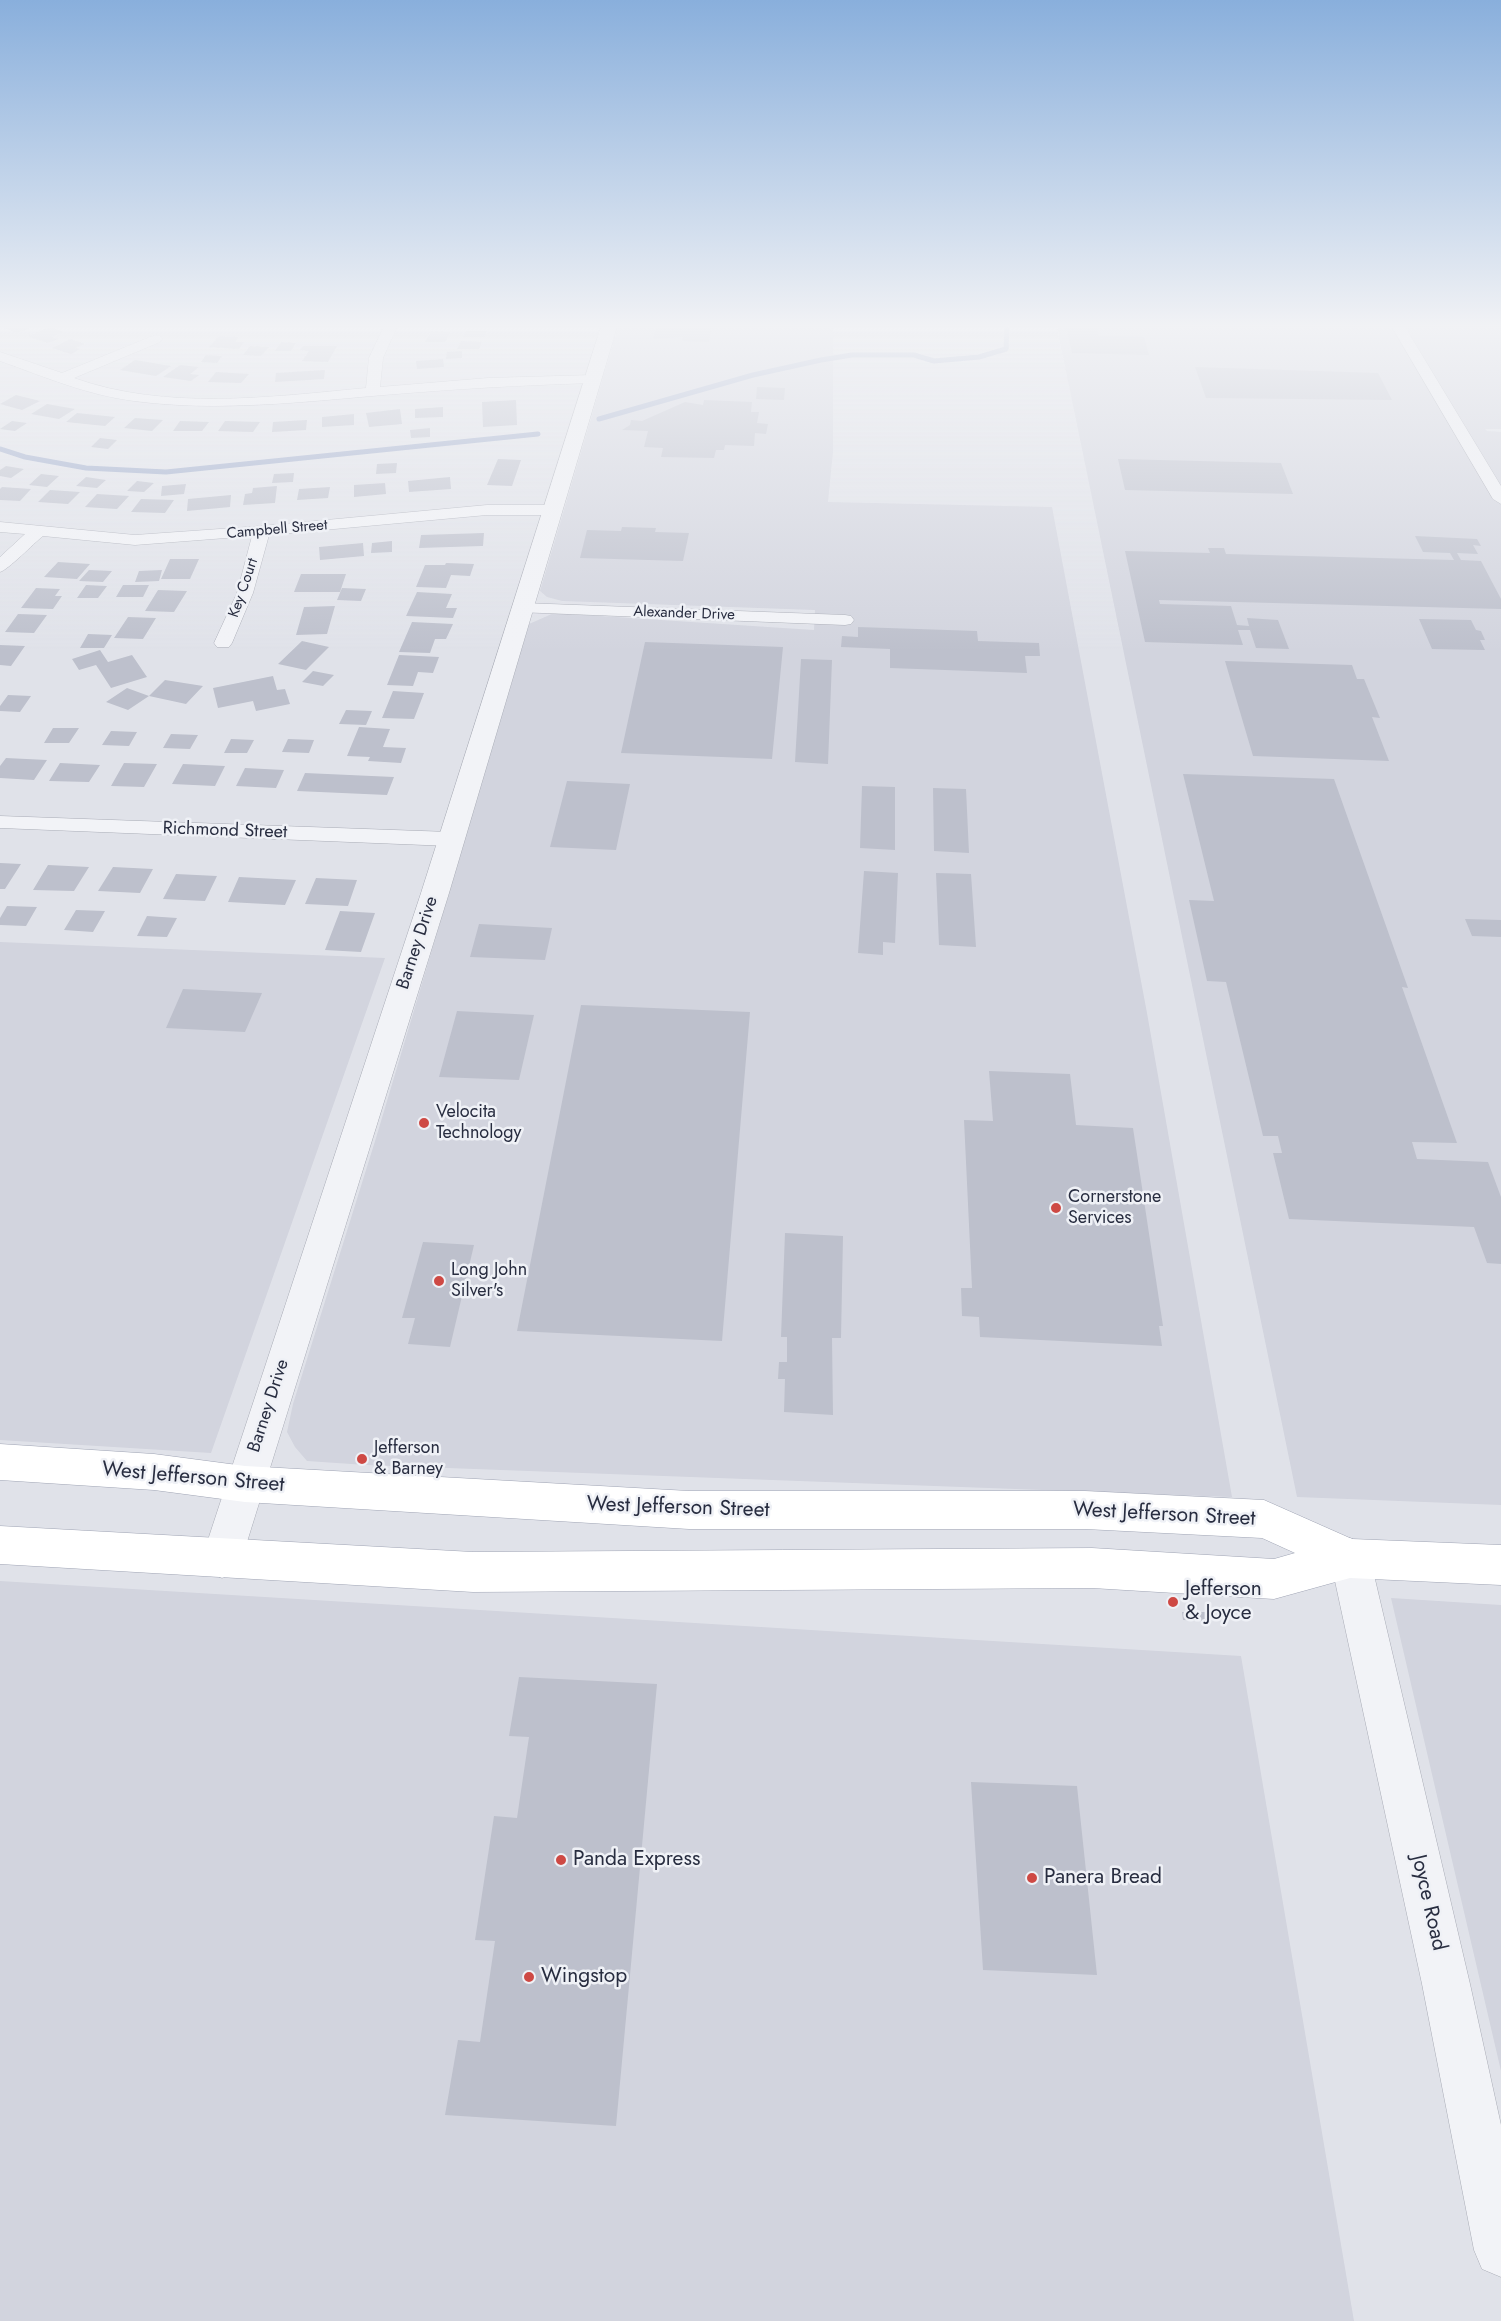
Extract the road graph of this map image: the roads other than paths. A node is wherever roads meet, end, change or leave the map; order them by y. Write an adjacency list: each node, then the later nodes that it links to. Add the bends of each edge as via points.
1 (576, 435): 4 (street, Barney Drive)
2 (1463, 435): 3 (street)
3 (1501, 499)
4 (553, 510): 7 (street, Campbell Street, via 487,510); 9 (street, Barney Drive)
5 (0, 526): 6 (street, Campbell Street)
6 (39, 531): 7 (street, Campbell Street, via 135,540); 8 (street)
7 (262, 531): 11 (street, Key Court, via 245,593)
8 (0, 567)
9 (523, 608): 10 (street, Alexander Drive); 13 (street, Barney Drive)
10 (845, 620)
11 (223, 643)
12 (0, 822): 13 (street, Richmond Street)
13 (450, 839): 15 (street, Barney Drive)
14 (0, 1462): 15 (main road, West Jefferson Street, via 154,1472)
15 (244, 1484): 17 (street, Barney Drive); 18 (main road, West Jefferson Street, via 689,1510 1085,1510 1264,1520)
16 (0, 1545): 17 (main road, West Jefferson Street)
17 (222, 1558): 18 (main road, West Jefferson Street, via 473,1572 1092,1568 1274,1579)
18 (1350, 1558): 19 (main road, West Jefferson Street); 20 (street, Joyce Road)
19 (1501, 1565)
20 (1501, 2250)

